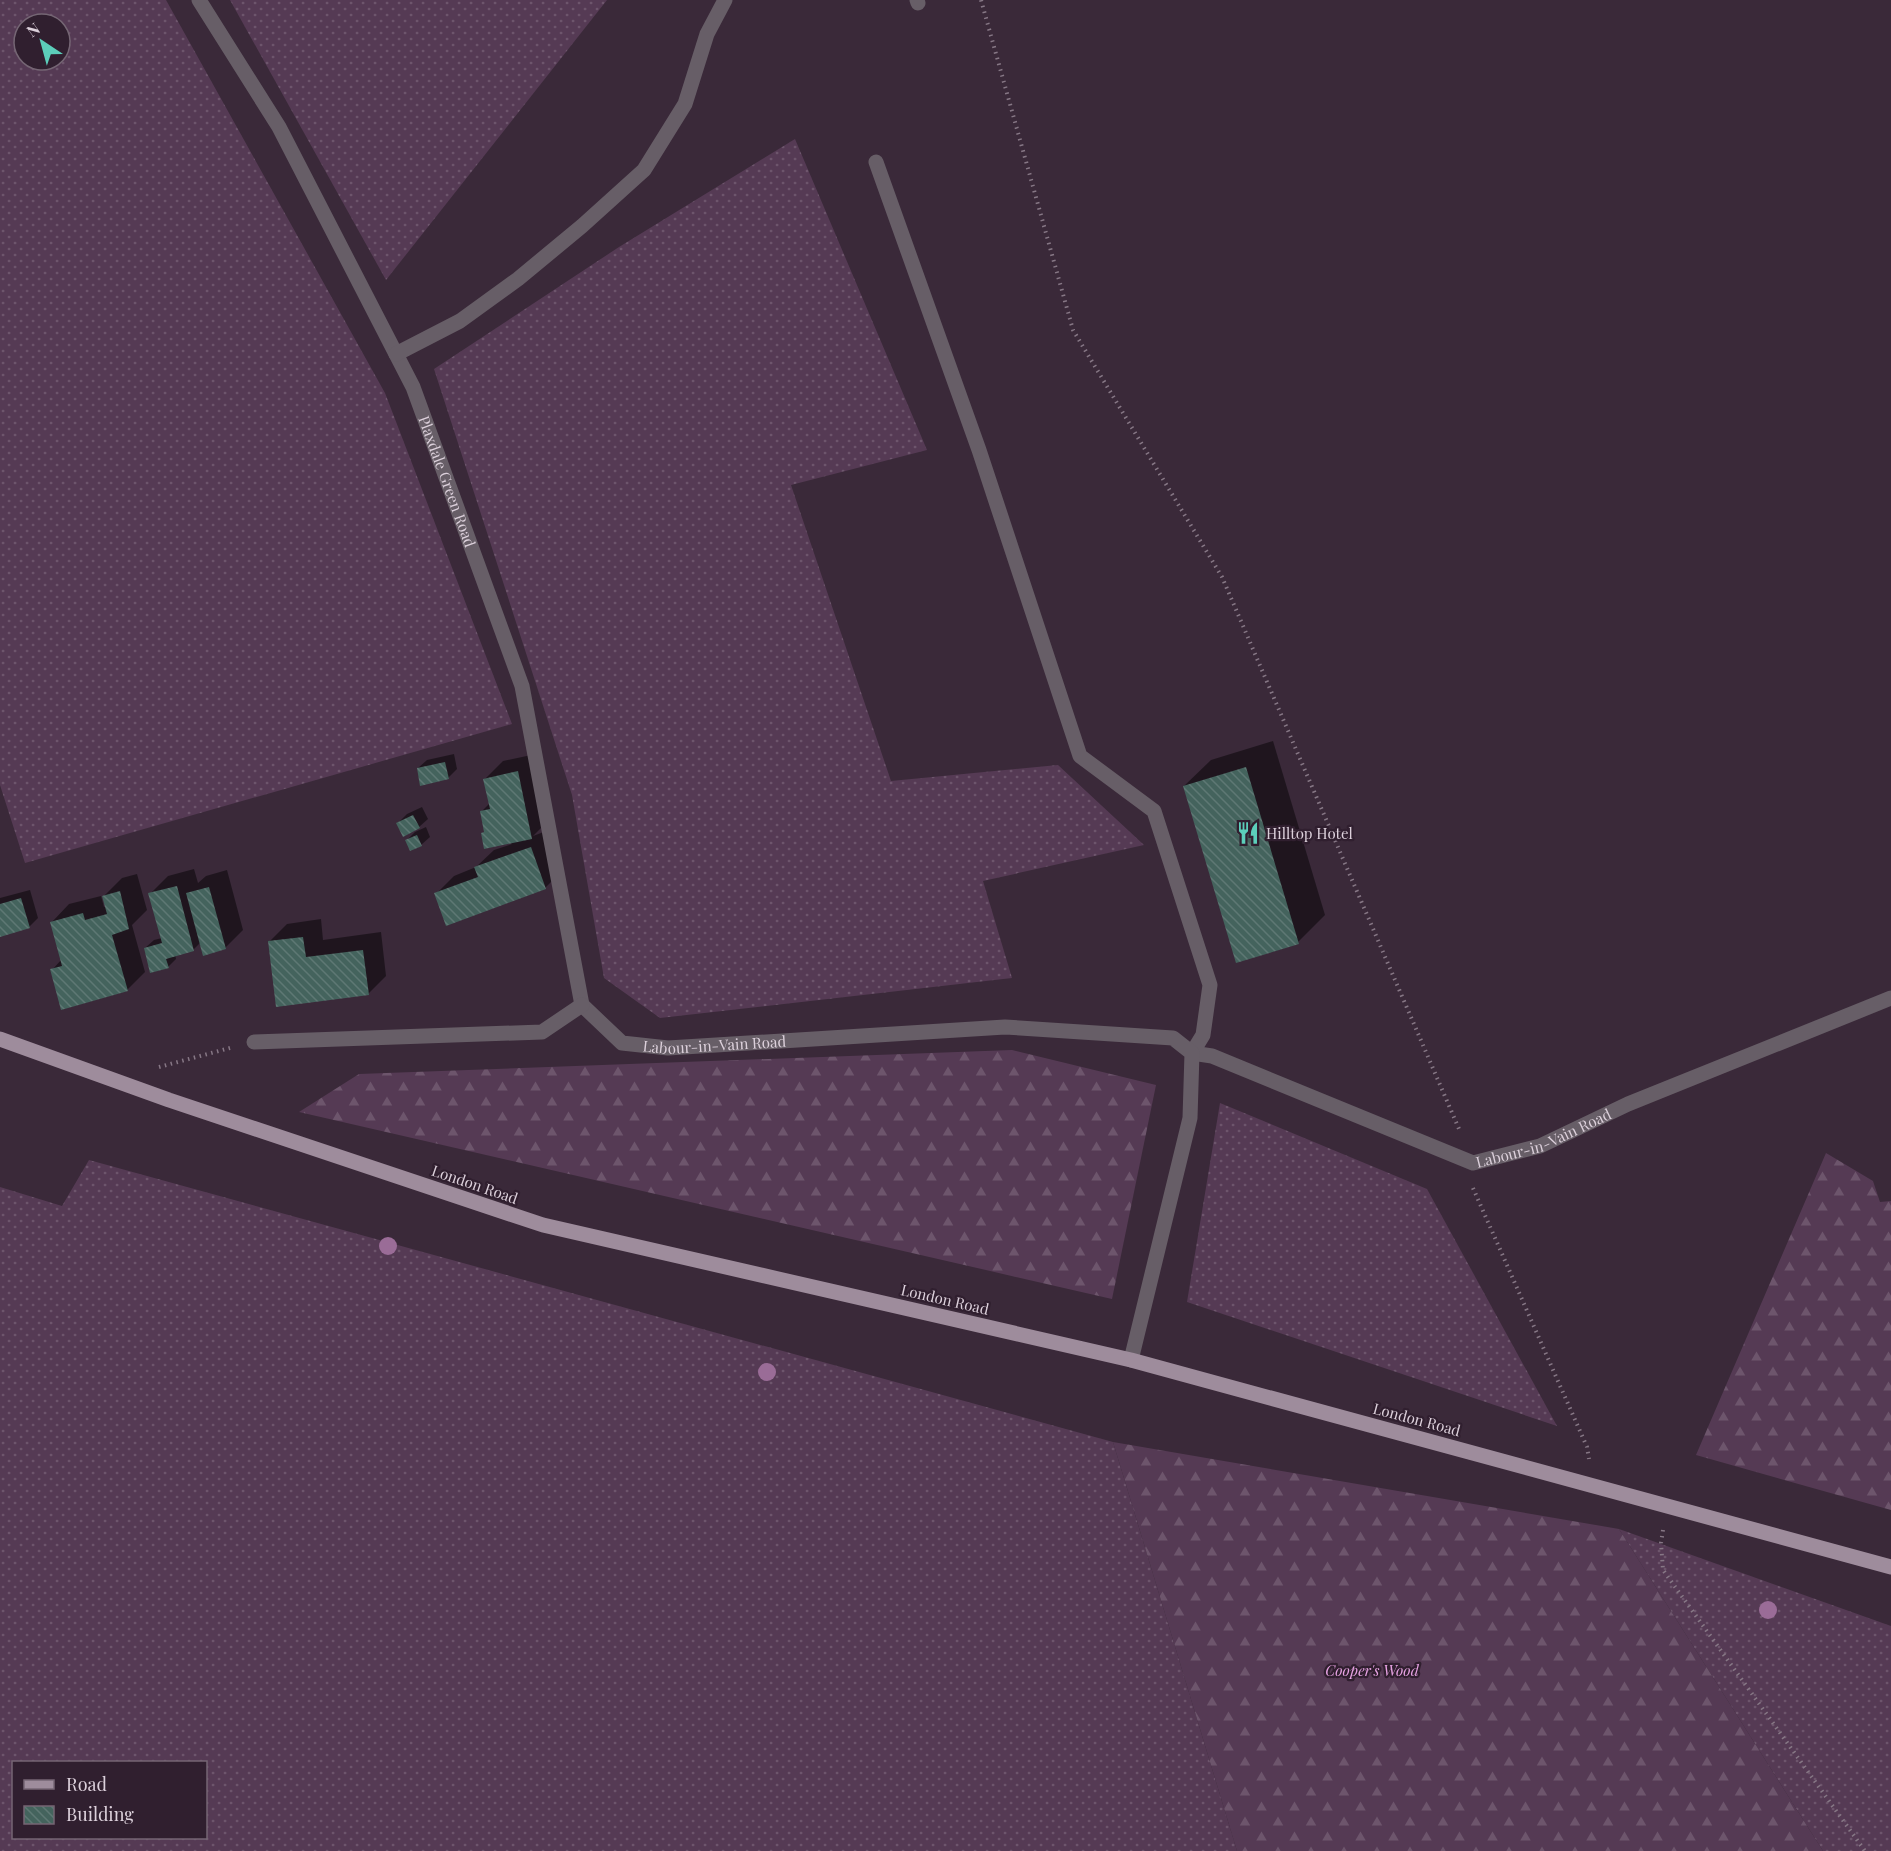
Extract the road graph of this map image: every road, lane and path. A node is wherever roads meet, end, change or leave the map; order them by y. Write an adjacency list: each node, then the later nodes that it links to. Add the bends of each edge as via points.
1 (198, 0): 5 (street, Plaxdale Green Road, via 279,127)
2 (725, 0): 5 (street, via 707,34 685,104 644,170 518,279 460,321)
3 (981, 0): 12 (path, via 1073,330 1222,577 1466,1144)
4 (876, 162): 10 (street, via 979,450 1080,756 1154,811 1210,986 1203,1035)
5 (396, 354): 7 (street, Plaxdale Green Road, via 413,387 522,686)
6 (1891, 998): 12 (street, Labour-in-Vain Road, via 1628,1104 1540,1146 1473,1163)
7 (582, 1005): 9 (street, via 542,1032); 10 (street, Labour-in-Vain Road, via 622,1043 668,1048 1005,1027 1173,1038)
8 (0, 1039): 11 (main road, London Road)
9 (254, 1042): 11 (path)
10 (1192, 1053): 12 (street, Labour-in-Vain Road, via 1212,1056); 13 (street, via 1190,1118)
11 (111, 1080): 13 (main road, London Road, via 543,1225)
12 (1465, 1161): 14 (path)
13 (1131, 1360): 15 (main road, London Road)
14 (1587, 1447)
15 (1666, 1506): 16 (main road, London Road); 17 (path, via 1661,1543 1663,1570)
16 (1891, 1567)
17 (1865, 1851)

